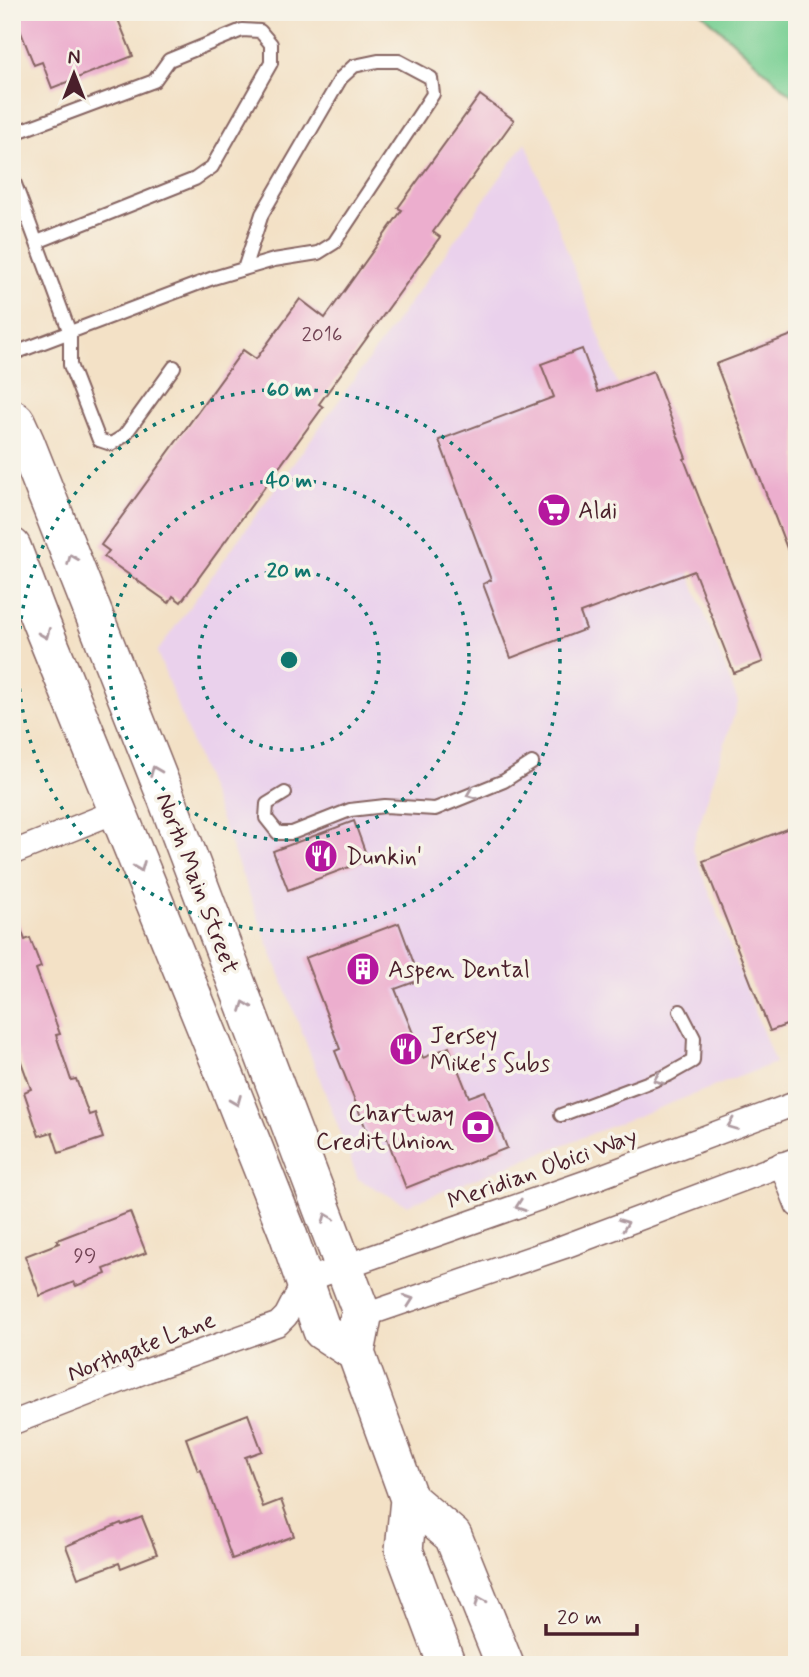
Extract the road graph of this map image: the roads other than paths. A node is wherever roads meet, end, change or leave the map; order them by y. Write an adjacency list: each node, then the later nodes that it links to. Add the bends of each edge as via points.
1 (12, 134): 3 (lane, via 154,81 169,60 242,30 260,31 271,44 271,63 212,167 195,179)
2 (12, 176): 3 (lane)
3 (37, 242): 5 (lane)
4 (244, 270): 4 (lane, via 318,253 334,243 433,94 430,78 400,61 354,66 341,78 262,214); 5 (lane)
5 (70, 332): 6 (lane); 7 (lane, via 70,365 99,440 111,444 124,436)
6 (12, 354)
7 (174, 367)
8 (12, 418): 19 (main road, North Main Street, one-way to 8, via 161,785 26,443)
9 (12, 547): 12 (main road, North Main Street, one-way to 12)
10 (532, 763): 11 (lane, one-way to 11, via 504,781 435,809 385,806 349,810 292,833 278,833 266,818 267,804)
11 (285, 793)
12 (117, 811): 13 (street); 20 (main road, North Main Street, one-way to 20)
13 (12, 853)
14 (680, 1011): 16 (lane, one-way to 16, via 694,1038 693,1061)
15 (797, 1103): 19 (street, Meridian Obici Way, one-way to 19)
16 (561, 1115)
17 (789, 1161): 18 (street); 22 (street, one-way to 17)
18 (797, 1205)
19 (345, 1266): 20 (street, Meridian Obici Way); 22 (main road, North Main Street)
20 (304, 1281): 21 (street); 23 (main road, North Main Street)
21 (286, 1316): 23 (street); 25 (street, Northgate Lane, via 278,1324)
22 (363, 1317): 23 (street); 24 (main road)
23 (322, 1331): 24 (main road)
24 (356, 1353): 26 (main road)
25 (12, 1423)
26 (409, 1499): 27 (main road, via 404,1550); 28 (main road, one-way to 26, via 453,1536)
27 (447, 1665)
28 (505, 1665)

